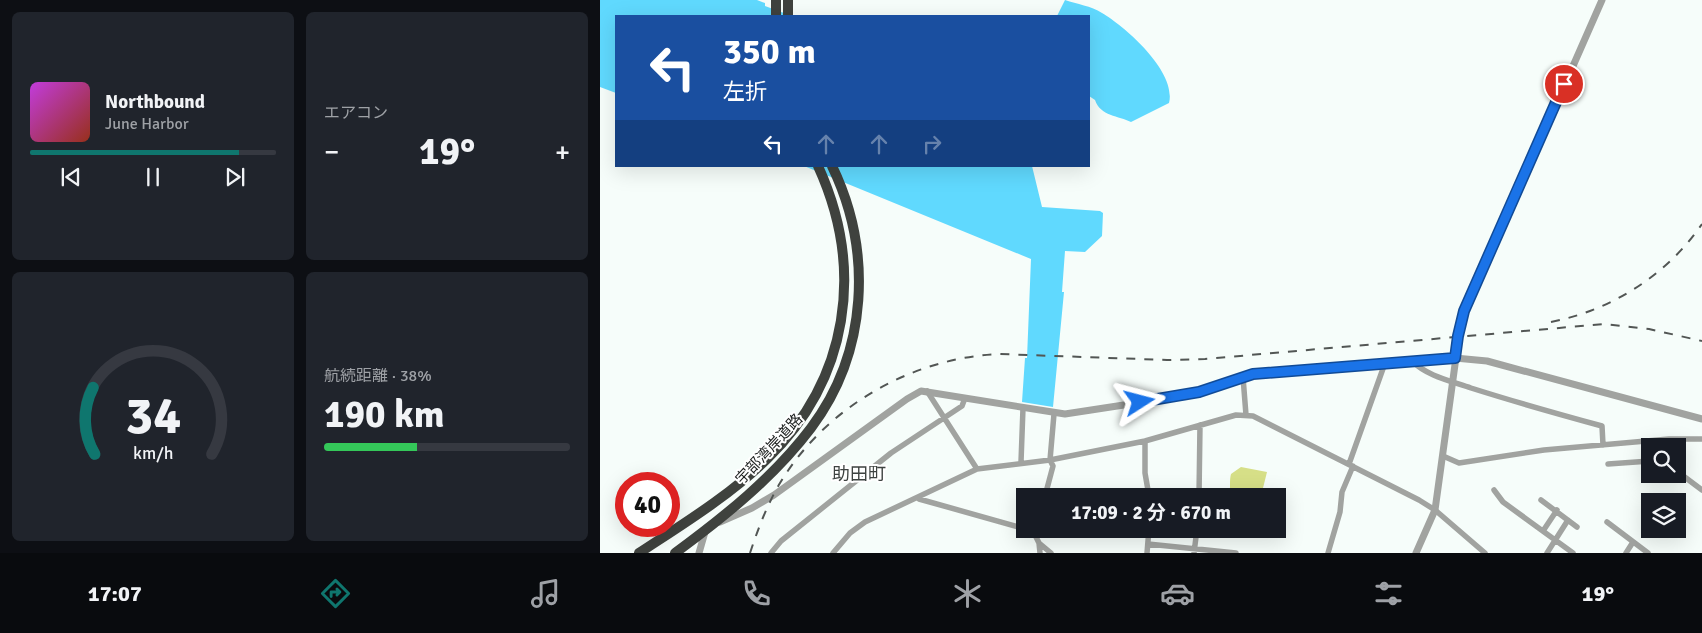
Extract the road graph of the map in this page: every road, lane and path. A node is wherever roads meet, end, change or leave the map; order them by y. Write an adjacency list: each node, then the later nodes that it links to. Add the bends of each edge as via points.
1 (776, 0): 4 (highway)
2 (788, 0): 5 (highway)
3 (1602, 0): 8 (street, via 1464,311)
4 (776, 15)
5 (788, 15)
6 (818, 167): 55 (highway, 宇部湾岸道路, via 837,216 845,282 839,336 820,387 789,434 754,471)
7 (832, 167): 56 (highway, 宇部湾岸道路, bridge, via 850,210 859,272 857,320 843,370 819,417 790,454 728,512)
8 (1455, 358): 9 (street); 12 (street); 19 (street, via 1487,361)
9 (1412, 361): 10 (street); 12 (street, via 1418,367)
10 (1385, 363): 11 (street, via 1265,372); 31 (street)
11 (1243, 377): 16 (street, via 1189,395); 17 (street)
12 (1452, 381): 25 (street, via 1536,409 1602,426); 26 (street)
13 (927, 391): 14 (street); 18 (street); 57 (street, via 907,398 774,495 707,528)
14 (965, 398): 15 (street); 18 (street, via 962,406)
15 (1023, 408): 16 (street); 28 (street)
16 (1054, 414): 27 (street)
17 (1246, 415): 20 (street); 31 (street)
18 (945, 417): 32 (street); 58 (street, via 891,453 781,541)
19 (1702, 418)
20 (1200, 425): 22 (street); 36 (street)
21 (1702, 439): 23 (street)
22 (1144, 441): 27 (street); 35 (street)
23 (1686, 441)
24 (1641, 444): 25 (street)
25 (1603, 445): 26 (street, via 1459,463)
26 (1443, 456): 41 (street)
27 (1050, 460): 28 (street); 34 (street, via 1053,466)
28 (1021, 462): 32 (street)
29 (1641, 462): 30 (street)
30 (1608, 464)
31 (1351, 465): 41 (street); 64 (street)
32 (977, 469): 39 (street)
33 (1686, 478): 38 (street)
34 (1047, 488)
35 (1148, 488)
36 (1199, 488)
37 (1494, 490): 47 (street, via 1503,502)
38 (1702, 490)
39 (918, 499): 45 (street); 59 (street, via 865,522 850,533)
40 (1541, 500): 42 (street)
41 (1435, 510): 65 (street); 66 (street)
42 (1557, 510): 43 (street); 47 (street)
43 (1568, 520): 46 (street); 50 (street)
44 (1607, 522): 52 (street)
45 (1016, 525)
46 (1577, 527)
47 (1543, 531): 50 (street)
48 (1037, 538): 51 (street)
49 (1148, 538): 53 (street)
50 (1555, 540): 67 (street); 68 (street)
51 (1039, 542): 60 (street); 61 (street)
52 (1633, 542): 69 (street); 70 (street)
53 (1148, 544): 54 (street); 62 (street)
54 (1195, 550): 63 (street)
55 (639, 553)
56 (675, 553)
57 (699, 553)
58 (771, 553)
59 (833, 553)
60 (1040, 553)
61 (1051, 553)
62 (1147, 553)
63 (1236, 553)
64 (1328, 553)
65 (1416, 553)
66 (1485, 553)
67 (1547, 553)
68 (1573, 553)
69 (1626, 553)
70 (1648, 553)

